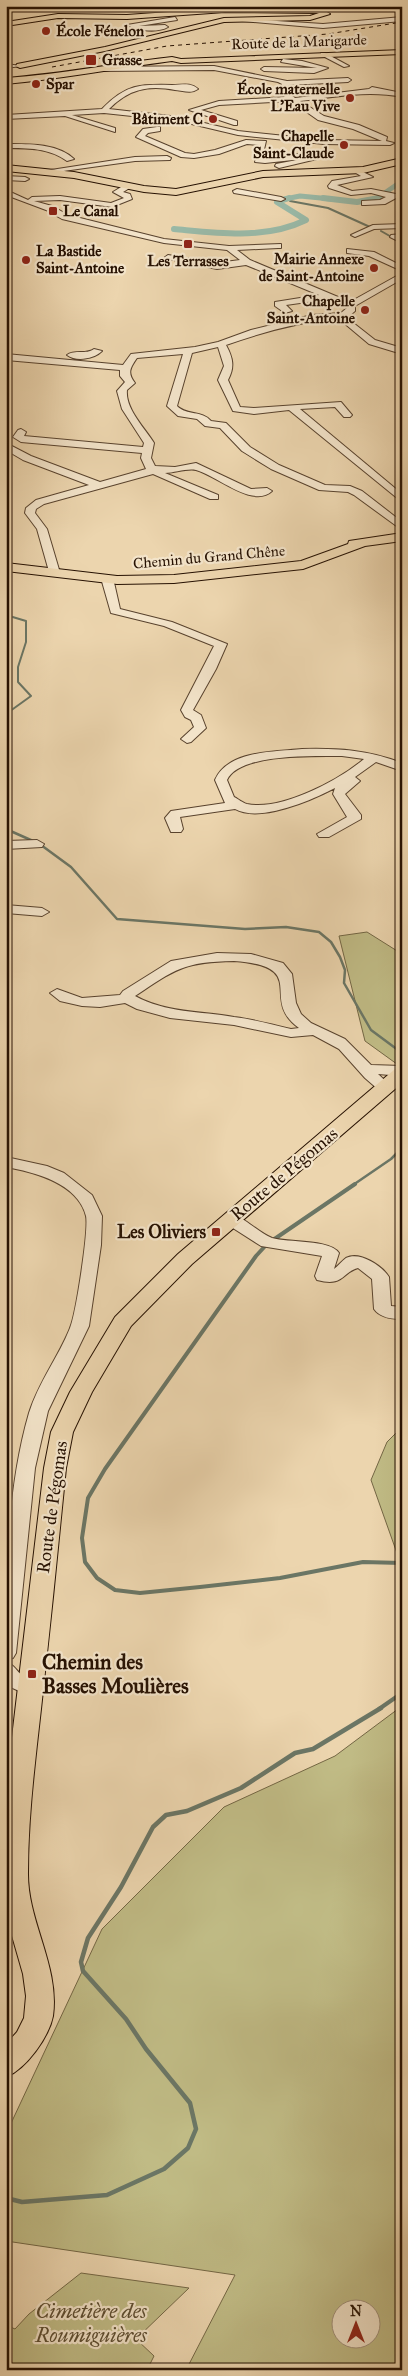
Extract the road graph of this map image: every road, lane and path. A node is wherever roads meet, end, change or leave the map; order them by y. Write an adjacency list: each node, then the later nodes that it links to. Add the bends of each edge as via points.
1 (95, 6): 3 (street)
2 (152, 6): 8 (main road, via 107,12 33,15)
3 (6, 8)
4 (313, 9): 5 (main road); 7 (main road, via 326,14 315,18)
5 (169, 14): 8 (main road, via 58,16 29,22); 9 (street, via 130,25 165,27)
6 (402, 19): 7 (street, via 330,26)
7 (228, 20): 15 (main road)
8 (13, 21)
9 (159, 29)
10 (402, 52): 11 (main road, Route de la Marigarde)
11 (323, 54): 12 (main road, Route de la Marigarde); 14 (street)
12 (177, 60): 16 (main road, Route de la Marigarde); 17 (street, via 144,65)
13 (282, 61): 18 (street, via 325,68 314,71 273,69)
14 (346, 66)
15 (13, 67)
16 (94, 69): 17 (street); 24 (main road, Route de la Marigarde)
17 (141, 69): 18 (street, via 214,68)
18 (235, 72): 20 (street)
19 (220, 73): 20 (street); 21 (street, via 181,75 181,78); 22 (street, via 229,76)
20 (256, 75): 26 (street)
21 (190, 78)
22 (227, 78)
23 (348, 80): 26 (street)
24 (8, 82)
25 (375, 82): 28 (street, via 370,88)
26 (286, 83): 30 (street, via 282,91)
27 (174, 87): 31 (street, via 123,92)
28 (382, 91): 29 (street); 30 (street)
29 (402, 94)
30 (293, 100): 36 (street, via 219,103 193,110 238,125 241,130); 37 (street, via 321,118 391,143)
31 (104, 111): 32 (street); 36 (street, via 179,119)
32 (58, 113): 33 (street); 35 (street)
33 (6, 117)
34 (157, 129): 37 (street, via 146,131 140,138 187,156 216,152)
35 (112, 130)
36 (238, 133): 37 (street)
37 (263, 138): 42 (street, via 258,160 313,159)
38 (6, 146): 40 (street, via 48,149)
39 (167, 158): 45 (street, via 136,159)
40 (70, 159)
41 (402, 161): 44 (main road)
42 (279, 166)
43 (6, 168): 45 (main road, via 42,172)
44 (355, 170): 48 (main road, via 284,172); 56 (street, via 369,178 332,186 351,193 371,191 393,196 382,202)
45 (87, 171): 46 (street); 50 (main road)
46 (107, 173)
47 (6, 178): 49 (street)
48 (245, 178): 50 (main road, via 183,191 154,191); 51 (street, via 252,180)
49 (25, 179)
50 (129, 186): 55 (street, via 118,192 128,199 116,204 60,198)
51 (237, 191): 53 (street); 54 (street)
52 (6, 192): 55 (street)
53 (243, 199)
54 (281, 199)
55 (24, 201): 62 (street, via 49,208 65,217 160,241)
56 (365, 203)
57 (402, 226): 58 (street, via 373,227)
58 (355, 235)
59 (402, 236): 60 (street, via 394,237)
60 (402, 241)
61 (278, 246): 62 (street)
62 (230, 248): 65 (street)
63 (350, 251): 66 (street, via 371,254)
64 (168, 258): 65 (street, via 218,266)
65 (247, 262): 68 (street)
66 (402, 269)
67 (402, 275): 69 (street)
68 (329, 296): 69 (street); 70 (street, via 278,304)
69 (350, 305): 71 (street, via 351,311)
70 (288, 312)
71 (343, 315): 72 (street, via 307,319); 76 (street, via 342,319 372,342)
72 (243, 337): 73 (street); 74 (street)
73 (272, 338)
74 (221, 344): 77 (street); 85 (street, via 228,356 229,372 224,380 226,389 236,409 254,412)
75 (80, 346): 78 (street)
76 (402, 351)
77 (188, 352): 82 (street, via 134,356); 95 (street, via 172,406 181,414 205,418 208,424 223,425 246,448 275,467 323,488 350,489 358,493)
78 (58, 354): 79 (street); 80 (street, via 18,353); 82 (street)
79 (96, 354)
80 (6, 357)
81 (6, 361): 82 (street)
82 (124, 369): 89 (street, via 130,383 121,393 123,401 149,443)
83 (402, 383): 84 (street)
84 (402, 389)
85 (291, 408): 86 (street, via 338,404); 94 (street)
86 (347, 415)
87 (21, 432): 89 (street, via 18,437 21,439)
88 (6, 446): 91 (street, via 26,458)
89 (146, 450): 90 (street)
90 (152, 470): 91 (street); 92 (street, via 196,466 249,492); 93 (street)
91 (100, 486): 98 (street, via 40,502 31,508 30,513 42,529)
92 (267, 491)
93 (214, 497)
94 (402, 499)
95 (402, 527)
96 (402, 537): 99 (main road, Chemin du Grand Chêne, via 367,540 316,561 294,566 174,579)
97 (6, 567): 98 (main road, Chemin du Grand Chêne)
98 (54, 573): 99 (main road, Chemin du Grand Chêne)
99 (108, 578): 100 (street, via 115,611 168,624 221,644 187,710 197,718 200,728)
100 (187, 739)
101 (374, 757): 102 (street); 103 (street); 104 (street, via 320,752 248,759 233,764 222,772 221,781 228,800)
102 (402, 767)
103 (349, 775): 104 (street, via 304,799 277,807 250,809); 106 (street, via 356,780 339,794 354,814 354,819)
104 (235, 805): 105 (street, via 176,814 172,818)
105 (176, 829)
106 (324, 834)
107 (37, 844): 108 (street)
108 (6, 845)
109 (6, 908): 110 (street)
110 (42, 912)
111 (57, 993): 112 (street, via 65,999 84,1002 103,1003)
112 (127, 998): 113 (street, via 142,1006 179,1015 234,1021 291,1033); 113 (street, via 128,994 173,964 190,959 210,956 265,962 279,967 285,974 292,1012)
113 (312, 1031): 114 (street, via 337,1040)
114 (367, 1069): 115 (street); 116 (street)
115 (402, 1072): 116 (main road, Route de Pégomas)
116 (385, 1088): 118 (main road, Route de Pégomas)
117 (6, 1162): 120 (street, via 58,1176 86,1198 94,1216 93,1245 80,1326 39,1412 26,1468)
118 (231, 1218): 119 (street, via 271,1243 331,1254 323,1276 331,1278 352,1262 363,1264 380,1278 383,1309); 122 (main road, Route de Pégomas, via 123,1322 81,1392 62,1432)
119 (402, 1313)
120 (7, 1647)
121 (6, 1670): 122 (street, via 18,1684)
122 (30, 1688): 123 (main road, Route de Pégomas, via 17,1811 14,1876 16,1904 38,1976 42,2007 34,2032 21,2051)
123 (6, 2064)

